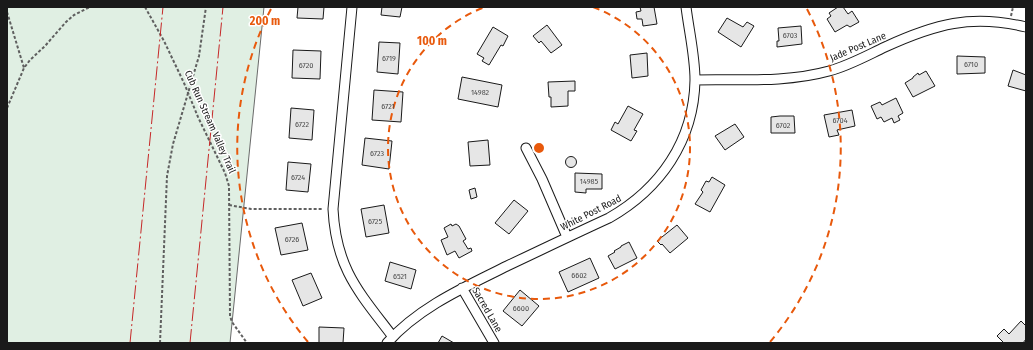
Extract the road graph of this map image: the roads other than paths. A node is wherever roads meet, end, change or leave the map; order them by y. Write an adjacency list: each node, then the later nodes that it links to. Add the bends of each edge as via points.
1 (352, 7): 8 (street, White Post Road, via 333,209 335,236 348,275)
2 (686, 7): 4 (street, White Post Road)
3 (1026, 27): 4 (street, Jade Post Lane, via 994,21 960,22 908,37 846,65 815,75)
4 (695, 80): 6 (street, White Post Road, via 684,135 661,175 624,209)
5 (526, 148): 6 (street)
6 (567, 237): 7 (street, White Post Road)
7 (462, 288): 8 (street, White Post Road, via 423,312); 9 (street, Sacred Lane)
8 (390, 340)
9 (494, 343)

